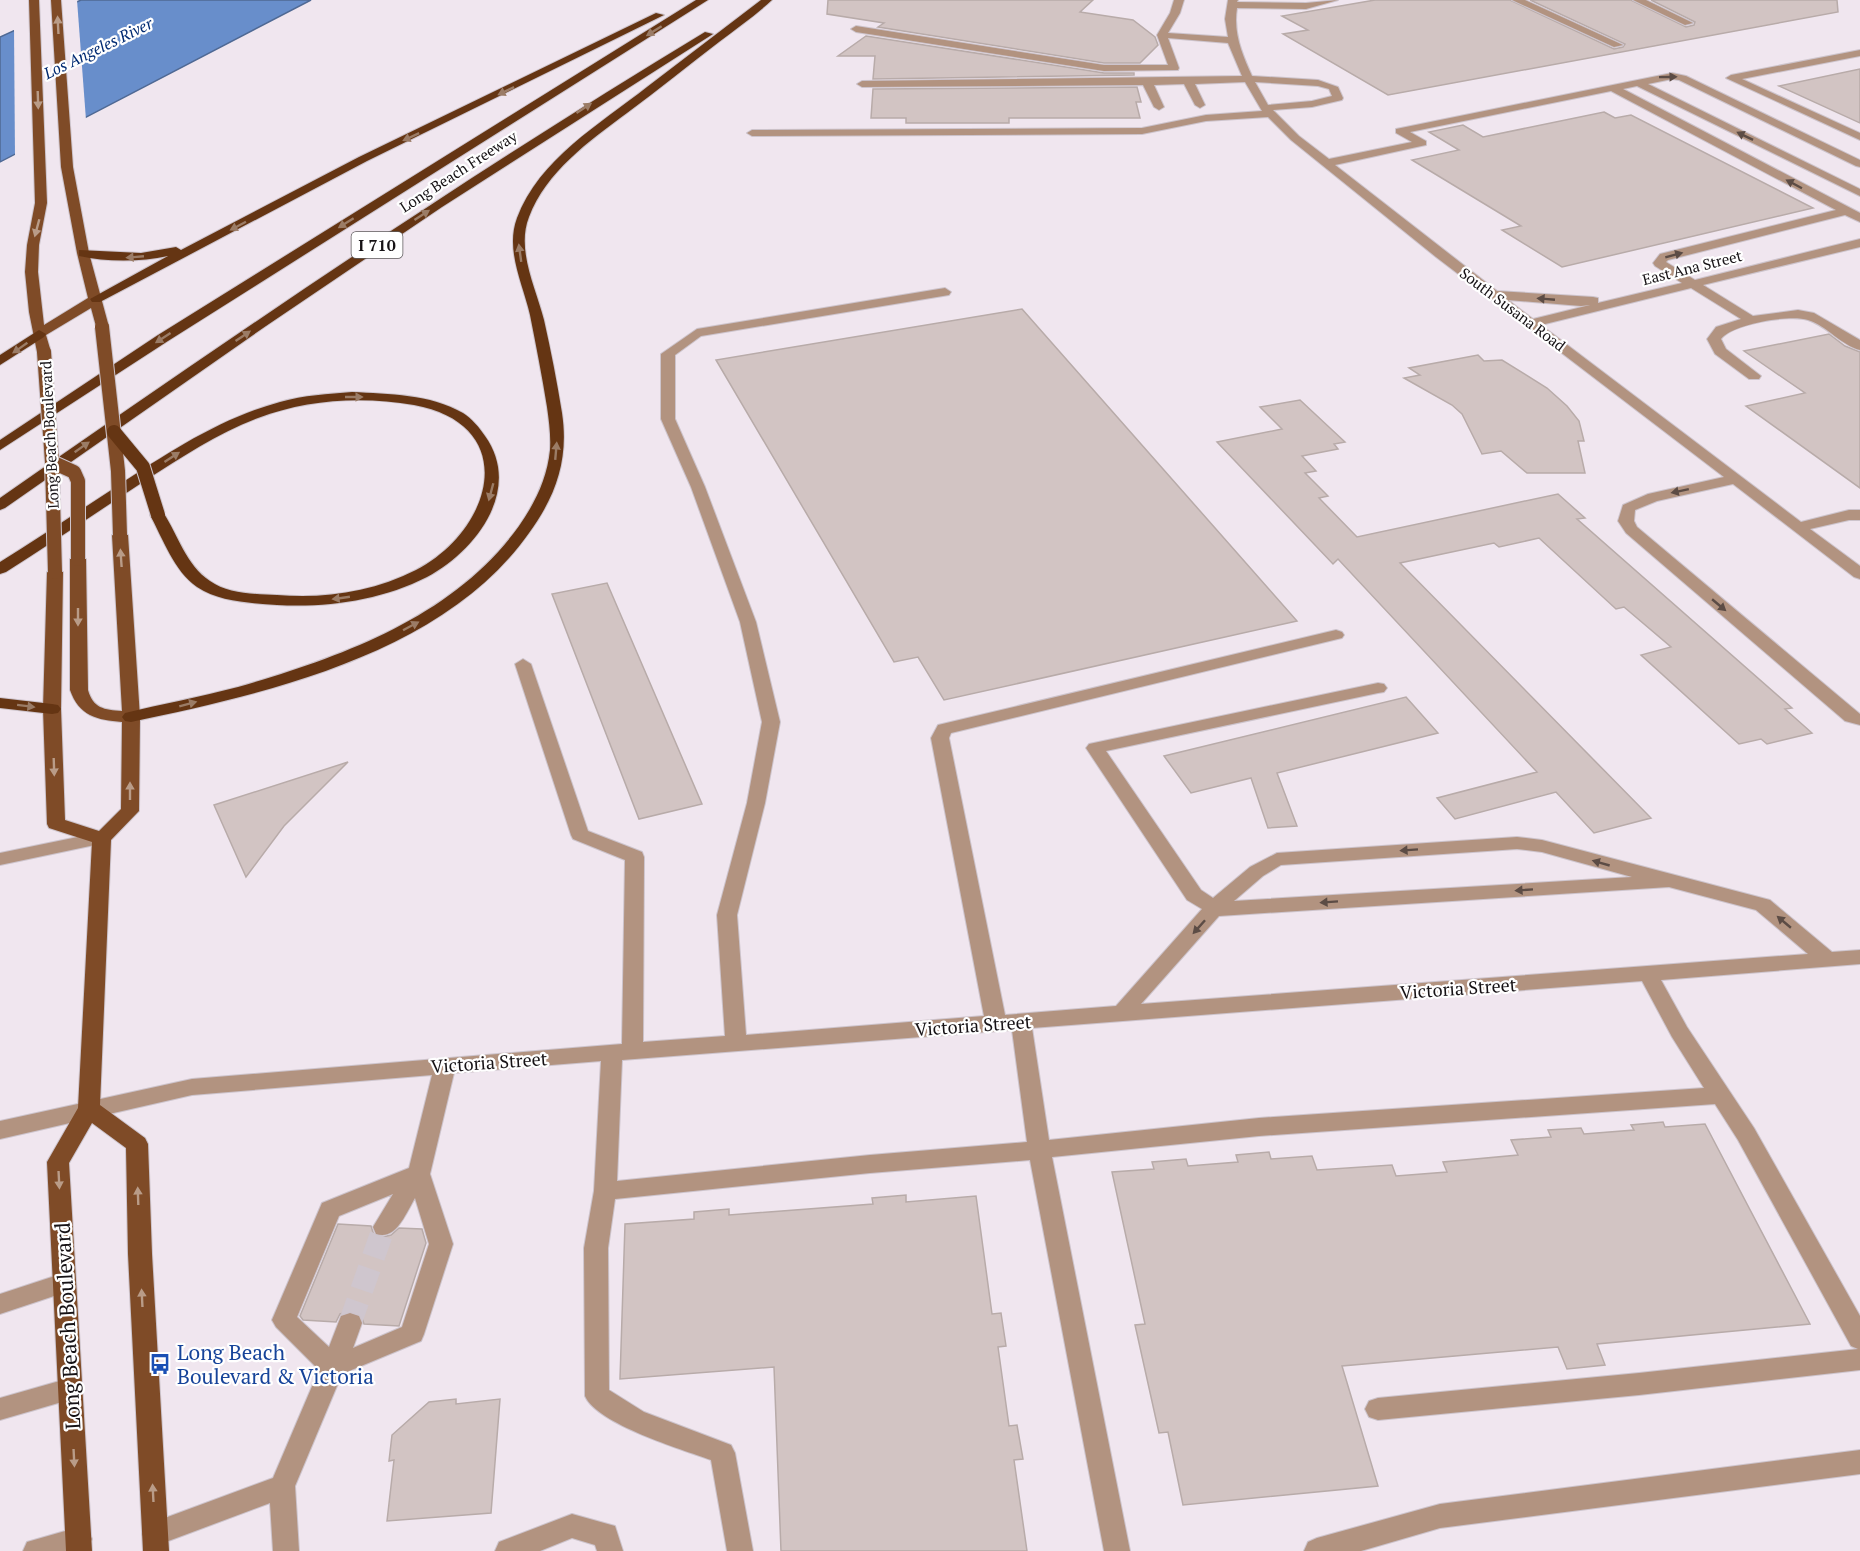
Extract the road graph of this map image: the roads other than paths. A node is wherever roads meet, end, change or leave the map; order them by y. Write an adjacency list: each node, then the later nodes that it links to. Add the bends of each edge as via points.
1 (34, 0): 44 (main road, Long Beach Boulevard, one-way to 44, via 40,220 33,244 32,270)
2 (56, 0): 36 (main road, one-way to 2, via 67,167)
3 (690, 0): 34 (highway, one-way to 34, via 363,159)
4 (704, 0): 49 (highway, Long Beach Freeway / I 710, one-way to 49, via 163,338)
5 (766, 0): 52 (highway, Long Beach Freeway / I 710, one-way to 5, via 303,294 589,105); 62 (highway, one-way to 5, via 253,686 367,648 446,606 510,554 546,495 555,463 557,434 535,309 522,264 518,239 522,219 554,168)
6 (1179, 0): 13 (street)
7 (1333, 0): 10 (street, via 1306,6)
8 (1518, 0): 15 (street)
9 (1638, 0): 11 (street)
10 (1233, 3): 14 (street, South Susana Road)
11 (1688, 23)
12 (856, 29): 13 (street, via 1104,68 1174,68)
13 (1162, 35): 14 (street)
14 (1232, 40): 17 (street, South Susana Road)
15 (1618, 45)
16 (1860, 53): 27 (street, via 1731,78)
17 (1248, 80): 18 (street); 25 (street, South Susana Road); 25 (street, via 1318,83 1333,87 1338,98)
18 (1188, 81): 19 (street); 23 (street)
19 (1148, 82): 21 (street); 24 (street)
20 (1636, 82): 22 (street); 29 (street, one-way to 29, via 1682,78); 30 (street, one-way to 20)
21 (862, 84)
22 (1611, 87): 28 (street, via 1400,131 1422,143); 31 (street, one-way to 22)
23 (1200, 105)
24 (1159, 107)
25 (1268, 111): 26 (street, via 1142,131); 28 (street, South Susana Road)
26 (752, 133)
27 (1860, 137)
28 (1327, 163): 39 (street, South Susana Road)
29 (1860, 164)
30 (1857, 192): 31 (street)
31 (1820, 197): 32 (street)
32 (1846, 211): 33 (street); 37 (street, one-way to 32, via 1659,263 1664,257)
33 (1860, 218)
34 (212, 240): 36 (highway, one-way to 36, via 158,255 123,258); 41 (highway)
35 (1860, 243): 37 (street, East Ana Street)
36 (83, 253): 41 (main road)
37 (1694, 284): 40 (street, East Ana Street); 42 (street)
38 (945, 292): 74 (street, via 697,333 668,354 668,419 748,622 771,722 756,803 727,915)
39 (1494, 294): 40 (street, one-way to 39, via 1581,302); 43 (street, South Susana Road)
40 (1646, 296): 43 (street, East Ana Street)
41 (96, 299): 44 (main road); 48 (main road, bridge)
42 (1751, 320): 45 (street, via 1798,314 1814,316); 47 (street, via 1721,330 1714,339 1720,351)
43 (1532, 323): 51 (street, South Susana Road)
44 (39, 334): 46 (highway, one-way to 46); 50 (main road, Long Beach Boulevard, bridge, via 44,351)
45 (1860, 346)
46 (0, 361)
47 (1754, 376)
48 (114, 432): 55 (highway, one-way to 48, bridge, via 207,435 279,405 308,400 372,396 447,411 477,435 493,467 494,484 485,510 469,536 433,566 378,590 348,598 279,602 225,592 202,583 181,558 158,515 143,466); 62 (main road, one-way to 48, bridge)
49 (0, 446)
50 (52, 462): 61 (main road, Long Beach Boulevard, bridge); 62 (main road, one-way to 62, bridge, via 74,472 78,481 82,703 89,710)
51 (1737, 479): 54 (street, South Susana Road); 63 (street, one-way to 63, via 1653,497 1628,508 1626,521 1631,530 1808,681)
52 (0, 505)
53 (1860, 515): 54 (street)
54 (1799, 527): 56 (street, South Susana Road)
55 (0, 569)
56 (1860, 574)
57 (1336, 635): 73 (street, via 944,729 940,738)
58 (523, 663): 75 (street, via 580,835 634,857)
59 (1378, 688): 67 (street, via 1095,748 1194,895)
60 (0, 702): 61 (highway, one-way to 61)
61 (52, 709): 64 (main road, Long Beach Boulevard, one-way to 64, via 56,824)
62 (131, 717): 64 (main road, one-way to 62, via 130,811)
63 (1860, 720)
64 (102, 838): 65 (street); 78 (main road, Long Beach Boulevard)
65 (0, 859)
66 (1666, 881): 67 (street, one-way to 67); 67 (street, one-way to 67, via 1542,846 1516,843 1277,858 1255,870); 69 (street, one-way to 66, via 1763,905)
67 (1216, 909): 71 (street, one-way to 71)
68 (1860, 957): 69 (street, Victoria Street)
69 (1829, 960): 70 (street, Victoria Street)
70 (1648, 974): 71 (street, Victoria Street); 77 (street, via 1678,1032)
71 (1122, 1013): 72 (street, Victoria Street)
72 (1021, 1021): 73 (street, Victoria Street); 80 (street)
73 (996, 1023): 74 (street, Victoria Street)
74 (736, 1043): 75 (street, Victoria Street)
75 (622, 1052): 76 (street, Victoria Street); 82 (street)
76 (445, 1065): 78 (street, Victoria Street, via 192,1087); 81 (street)
77 (1720, 1095): 80 (street, via 1259,1127); 87 (street, via 1746,1134)
78 (89, 1108): 79 (street, Victoria Street); 84 (main road, Long Beach Boulevard, one-way to 84, via 58,1162); 95 (main road, one-way to 78, via 137,1144)
79 (0, 1130)
80 (1039, 1150): 82 (street); 102 (street)
81 (419, 1174): 83 (street); 89 (street, via 441,1244 412,1334); 89 (street, via 330,1210 284,1320)
82 (605, 1191): 101 (street, via 596,1248 597,1396 635,1420 722,1453)
83 (384, 1227)
84 (64, 1283): 85 (street); 90 (main road, Long Beach Boulevard)
85 (0, 1304)
86 (350, 1323): 89 (street)
87 (1860, 1339)
88 (1860, 1359): 91 (street)
89 (333, 1367): 94 (street)
90 (70, 1389): 92 (street); 96 (main road, Long Beach Boulevard, one-way to 96)
91 (1378, 1408)
92 (0, 1409)
93 (1860, 1462): 103 (street, via 1440,1516)
94 (282, 1486): 95 (street); 98 (street)
95 (155, 1542)
96 (79, 1545): 97 (street)
97 (36, 1551)
98 (286, 1551)
99 (508, 1551): 100 (street, via 572,1526 606,1535)
100 (610, 1551)
101 (740, 1551)
102 (1117, 1551)
103 (1317, 1551)

